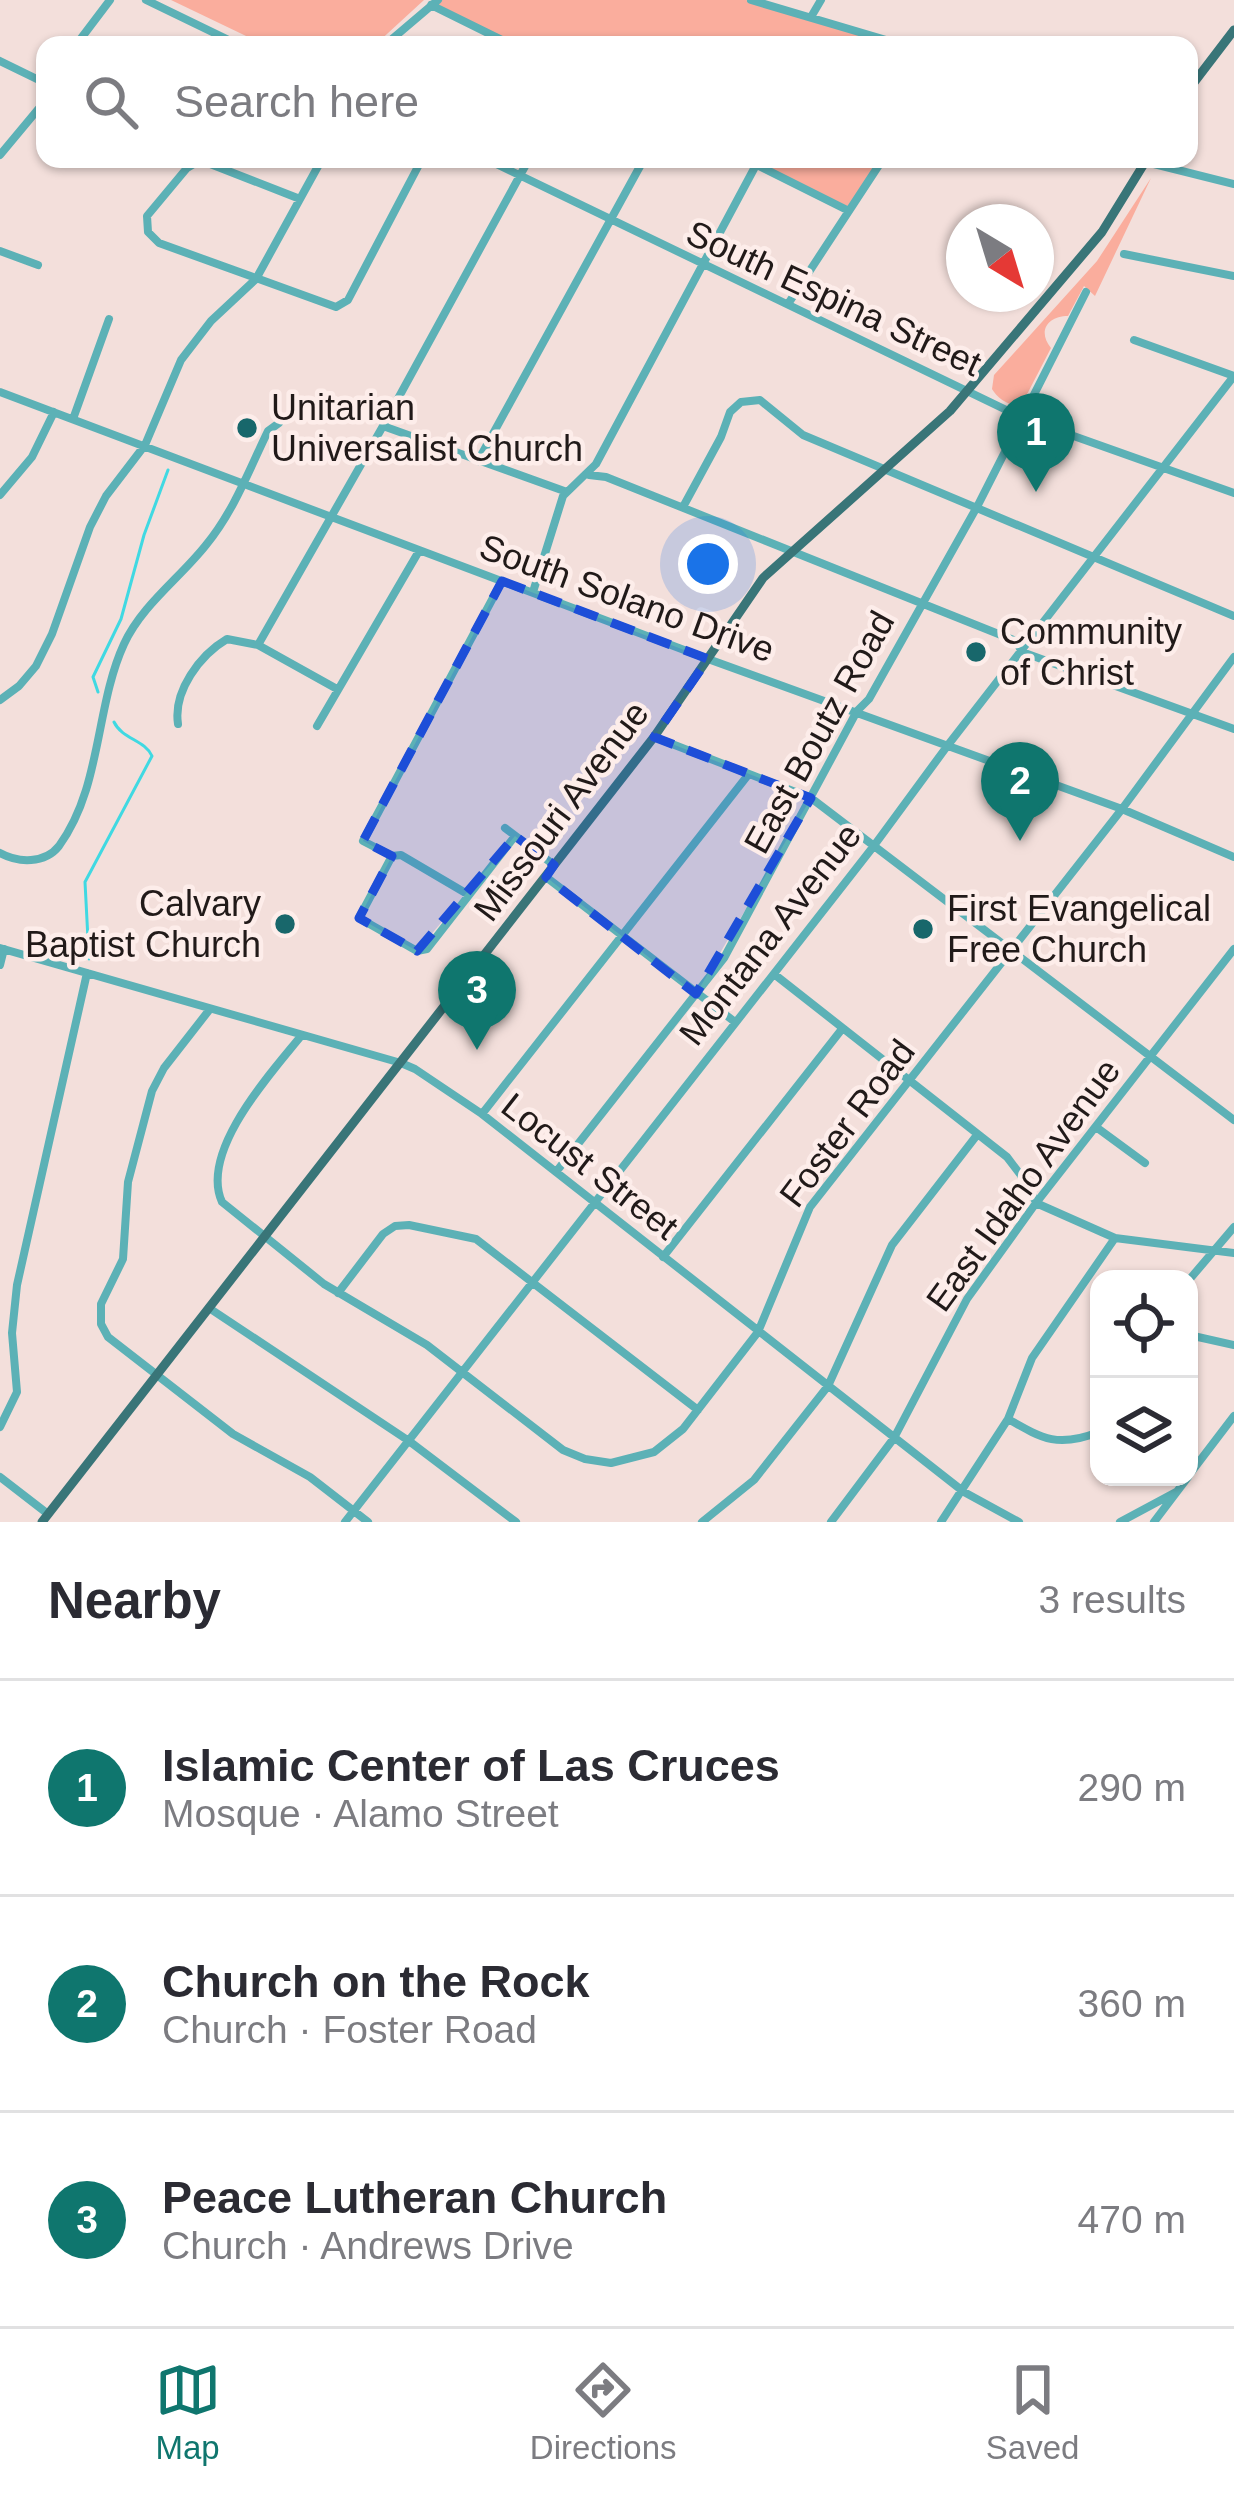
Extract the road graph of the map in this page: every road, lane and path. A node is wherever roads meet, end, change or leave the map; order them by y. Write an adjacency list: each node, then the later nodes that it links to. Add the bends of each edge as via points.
1 (110, 0): 8 (street)
2 (146, 0): 9 (street)
3 (751, 0): 6 (street)
4 (821, 0): 6 (street)
5 (434, 3): 10 (street); 11 (street)
6 (811, 16): 12 (street)
7 (1234, 30): 14 (main road)
8 (83, 36)
9 (220, 36)
10 (396, 36)
11 (495, 36)
12 (874, 36)
13 (0, 61): 15 (street)
14 (1198, 77)
15 (36, 79)
16 (36, 112): 17 (street)
17 (0, 155)
18 (188, 168): 40 (street, via 147,216 148,232)
19 (220, 168): 32 (street)
20 (317, 168): 32 (street)
21 (417, 168): 40 (street, via 348,300 324,305)
22 (506, 168): 30 (street, South Espina Street)
23 (524, 168): 30 (street)
24 (639, 168): 34 (street)
25 (754, 168): 37 (street)
26 (762, 168): 33 (street)
27 (877, 168): 33 (street)
28 (1138, 168): 46 (main road, Missouri Avenue, via 1102,232)
29 (1170, 168): 31 (street)
30 (521, 175): 34 (street, South Espina Street); 52 (street)
31 (1234, 184)
32 (300, 200): 40 (street)
33 (848, 210): 42 (street)
34 (610, 221): 37 (street, South Espina Street); 54 (street)
35 (0, 251): 38 (street)
36 (1124, 254): 39 (street)
37 (702, 265): 42 (street, South Espina Street); 57 (street)
38 (38, 266)
39 (1234, 276)
40 (256, 279): 53 (street, via 195,339)
41 (1086, 292): 50 (street, East Boutz Road)
42 (788, 304): 46 (street, South Espina Street)
43 (109, 319): 49 (street)
44 (1133, 340): 45 (street)
45 (1234, 376): 55 (street, Montana Avenue)
46 (968, 391): 50 (street, South Espina Street); 56 (main road, Missouri Avenue)
47 (0, 392): 48 (street, South Solano Drive)
48 (54, 412): 49 (street, South Solano Drive); 61 (street, via 32,457)
49 (73, 418): 53 (street, South Solano Drive)
50 (1023, 418): 55 (street, South Espina Street); 62 (street, East Boutz Road)
51 (279, 423): 58 (street)
52 (383, 426): 54 (street); 64 (street)
53 (145, 445): 58 (street, South Solano Drive); 77 (street, via 90,527 36,666)
54 (478, 460): 59 (street)
55 (1165, 466): 60 (street, South Espina Street); 67 (street, Montana Avenue)
56 (886, 468): 62 (street); 63 (street, via 803,435 766,402 747,400 730,412); 66 (main road, Missouri Avenue)
57 (589, 475): 59 (street); 63 (street)
58 (243, 484): 64 (street, South Solano Drive); 91 (street, via 209,542 126,640 93,763 58,848 36,859)
59 (567, 492): 69 (street)
60 (1234, 493)
61 (0, 495)
62 (978, 505): 67 (street); 70 (street, East Boutz Road)
63 (683, 507): 66 (street)
64 (331, 514): 65 (street, South Solano Drive); 72 (street)
65 (419, 551): 68 (street, South Solano Drive); 76 (street)
66 (789, 551): 70 (street); 75 (main road, Missouri Avenue)
67 (1093, 559): 71 (street); 73 (street, Montana Avenue)
68 (502, 580): 69 (street, South Solano Drive); 92 (street, via 363,841)
69 (532, 592): 75 (street, South Solano Drive)
70 (923, 603): 73 (street, via 1016,641); 78 (street, East Boutz Road)
71 (1234, 616)
72 (258, 645): 76 (street); 80 (street, via 226,639 203,653 176,709)
73 (1022, 652): 79 (street); 84 (street, Montana Avenue)
74 (1234, 657): 79 (street, Foster Road)
75 (709, 659): 78 (street, South Solano Drive); 83 (main road, Missouri Avenue)
76 (337, 689): 81 (street)
77 (0, 700)
78 (857, 711): 84 (street, South Solano Drive); 86 (street, East Boutz Road)
79 (1191, 713): 82 (street); 87 (street, Foster Road)
80 (178, 724)
81 (316, 726)
82 (1234, 729)
83 (654, 737): 85 (street); 94 (main road, Missouri Avenue)
84 (948, 745): 87 (street, South Solano Drive); 90 (street, Montana Avenue)
85 (748, 775): 86 (street); 97 (street)
86 (811, 798): 90 (street); 106 (street, East Boutz Road)
87 (1122, 808): 93 (street, South Solano Drive); 100 (street, Foster Road)
88 (505, 828): 89 (street)
89 (515, 836): 94 (street); 96 (street)
90 (873, 847): 100 (street); 104 (street, Montana Avenue)
91 (0, 853)
92 (392, 856): 96 (street); 96 (street, via 359,918 417,951)
93 (1234, 857)
94 (554, 865): 95 (main road, Missouri Avenue)
95 (546, 877): 97 (street); 112 (main road, Missouri Avenue)
96 (469, 895)
97 (623, 936): 106 (street); 114 (street)
98 (2, 948): 101 (street); 103 (street, Locust Street)
99 (1234, 950): 102 (street, East Idaho Avenue)
100 (1011, 952): 111 (street); 113 (street, Foster Road)
101 (0, 965)
102 (1222, 965): 105 (street); 111 (street, East Idaho Avenue)
103 (87, 973): 107 (street, Locust Street); 141 (street, via 17,1285 17,1391)
104 (774, 974): 108 (street, Montana Avenue); 109 (street)
105 (1234, 974)
106 (696, 994): 108 (street); 119 (street, East Boutz Road)
107 (210, 1009): 110 (street, Locust Street); 136 (street, via 152,1091 128,1182 123,1258 99,1314 108,1337)
108 (736, 1022): 121 (street, Montana Avenue)
109 (842, 1029): 113 (street); 127 (street)
110 (301, 1036): 112 (street, Locust Street); 123 (street, Foster Road, via 238,1115 218,1184 222,1202)
111 (1148, 1058): 115 (street); 116 (street, East Idaho Avenue)
112 (400, 1064): 114 (street, Locust Street); 123 (main road, Missouri Avenue)
113 (909, 1082): 117 (street); 132 (street, Foster Road, via 810,1207)
114 (482, 1114): 119 (street, Locust Street)
115 (1234, 1120)
116 (1096, 1127): 118 (street); 120 (street, East Idaho Avenue)
117 (977, 1135): 120 (street, via 1007,1157); 137 (street, via 892,1245)
118 (1145, 1163)
119 (556, 1172): 121 (street, Locust Street)
120 (1036, 1203): 124 (street); 143 (street, East Idaho Avenue, via 967,1299)
121 (595, 1204): 127 (street, Locust Street); 129 (street, Montana Avenue)
122 (1234, 1227): 125 (street)
123 (265, 1237): 130 (street, Foster Road); 131 (main road, Missouri Avenue)
124 (1115, 1238): 125 (street); 140 (street, via 1032,1358)
125 (1217, 1250): 126 (street); 128 (street)
126 (1234, 1253)
127 (663, 1257): 132 (street, Locust Street)
128 (1198, 1270)
129 (533, 1282): 130 (street, via 479,1240 404,1225 386,1231); 135 (street, Montana Avenue); 138 (street)
130 (338, 1293): 135 (street, Foster Road)
131 (209, 1308): 136 (main road, Missouri Avenue); 144 (street)
132 (758, 1332): 137 (street, Locust Street); 138 (street, Foster Road)
133 (1198, 1337): 134 (street)
134 (1234, 1345)
135 (463, 1372): 138 (street, Foster Road, via 563,1450 592,1461 647,1455); 144 (street, Montana Avenue)
136 (157, 1375): 150 (street); 151 (main road, Missouri Avenue)
137 (827, 1385): 143 (street, Locust Street); 155 (street, via 754,1480)
138 (698, 1410)
139 (1234, 1416): 145 (street)
140 (1008, 1419): 142 (street, via 1047,1441); 148 (street)
141 (0, 1427)
142 (1090, 1435)
143 (894, 1438): 148 (street, Locust Street); 156 (street, East Idaho Avenue)
144 (409, 1441): 150 (street, Montana Avenue); 154 (street)
145 (1198, 1463)
146 (0, 1477): 151 (street)
147 (1180, 1486): 149 (street)
148 (964, 1492): 157 (street); 158 (street, Locust Street)
149 (1176, 1492): 159 (street); 160 (street)
150 (354, 1511): 152 (street, Montana Avenue); 153 (street)
151 (45, 1518)
152 (345, 1522)
153 (368, 1522)
154 (516, 1522)
155 (702, 1522)
156 (832, 1522)
157 (941, 1522)
158 (1019, 1522)
159 (1120, 1522)
160 (1154, 1522)

